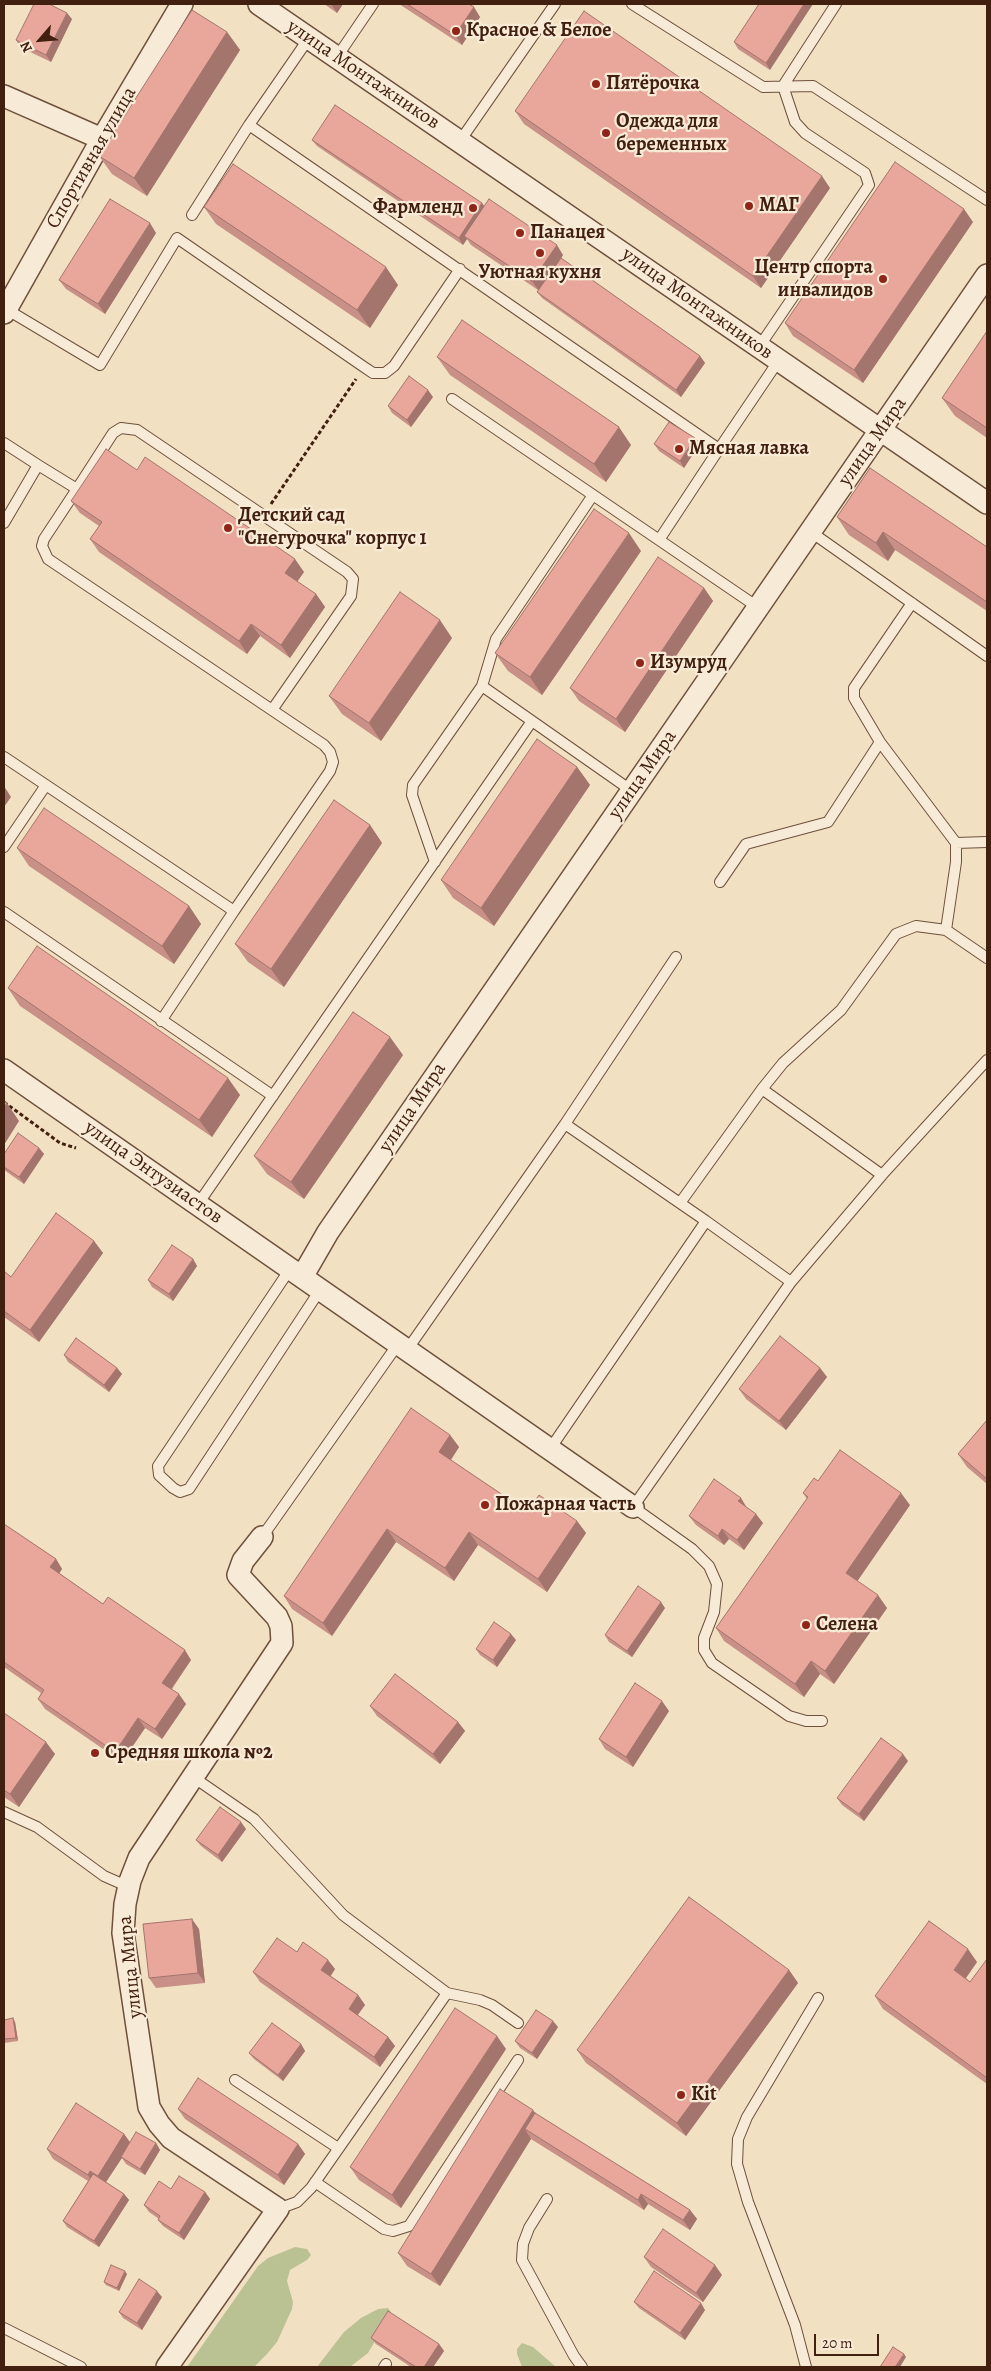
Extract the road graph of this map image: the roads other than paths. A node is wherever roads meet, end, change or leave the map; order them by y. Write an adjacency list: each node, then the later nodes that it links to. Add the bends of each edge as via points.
1 (182, 4): 12 (street, Спортивная улица)
2 (259, 4): 7 (street, улица Монтажников)
3 (373, 4): 8 (lane)
4 (555, 4): 13 (lane)
5 (632, 4): 9 (lane, via 763,87)
6 (836, 4): 9 (lane)
7 (309, 38): 8 (street, улица Монтажников); 11 (lane)
8 (337, 57): 13 (street, улица Монтажников)
9 (783, 86): 14 (lane, via 812,86); 19 (lane, via 795,122 805,133 866,173 869,185)
10 (4, 96): 12 (street)
11 (249, 125): 15 (lane); 16 (lane)
12 (102, 139): 18 (street, Спортивная улица)
13 (460, 141): 19 (street, улица Монтажников)
14 (987, 200)
15 (192, 215)
16 (460, 269): 18 (lane, via 394,366 385,373 373,373 177,238 100,365); 24 (lane)
17 (987, 275): 22 (street, улица Мира)
18 (5, 311)
19 (759, 347): 20 (street, улица Монтажников)
20 (779, 360): 22 (street, улица Монтажников); 24 (lane)
21 (452, 399): 27 (lane)
22 (882, 429): 28 (street, улица Монтажников); 30 (street, улица Мира)
23 (4, 443): 25 (lane)
24 (719, 449): 31 (lane)
25 (38, 465): 26 (lane); 29 (lane)
26 (77, 489): 36 (lane, via 44,539 42,546 48,558); 36 (lane, via 113,433 129,427 347,572 353,579 352,596)
27 (592, 495): 31 (lane); 35 (lane, via 496,639)
28 (987, 503)
29 (4, 523)
30 (811, 532): 32 (lane); 33 (street, улица Мира)
31 (659, 540): 33 (lane)
32 (912, 603): 34 (lane); 38 (lane, via 854,688 854,698)
33 (759, 608): 41 (street, улица Мира)
34 (987, 656)
35 (482, 686): 37 (lane); 45 (lane, via 413,785 412,795)
36 (272, 710): 47 (lane, via 324,745 334,762)
37 (532, 720): 41 (lane); 45 (lane)
38 (880, 742): 43 (lane); 46 (lane, via 828,822 746,844)
39 (4, 758): 40 (lane)
40 (46, 785): 44 (lane); 47 (lane)
41 (632, 791): 62 (street, улица Мира, via 334,1224)
42 (987, 842): 43 (lane)
43 (956, 843): 49 (lane)
44 (4, 847)
45 (435, 862): 56 (lane)
46 (720, 882)
47 (234, 911): 52 (lane)
48 (5, 916): 52 (lane)
49 (946, 930): 51 (lane); 55 (lane, via 916,926 896,934 841,1010 784,1063)
50 (676, 956): 57 (lane)
51 (987, 958)
52 (161, 1021): 56 (lane)
53 (987, 1060): 58 (lane)
54 (4, 1070): 60 (street, улица Энтузиастов)
55 (762, 1089): 58 (lane); 59 (lane)
56 (273, 1096): 60 (lane)
57 (565, 1124): 59 (lane); 65 (lane)
58 (882, 1175): 63 (lane)
59 (680, 1203): 61 (lane)
60 (198, 1204): 62 (street, улица Энтузиастов)
61 (706, 1221): 63 (lane); 66 (lane)
62 (296, 1273): 64 (street, улица Энтузиастов); 64 (lane, via 158,1466 159,1475 173,1488 180,1492 189,1489)
63 (791, 1282): 67 (lane)
64 (320, 1290): 65 (street, улица Энтузиастов)
65 (402, 1347): 66 (street, улица Энтузиастов); 68 (lane)
66 (550, 1449): 67 (street, улица Энтузиастов)
67 (634, 1507): 69 (lane, via 692,1549 709,1566 717,1584 704,1650 712,1663 789,1716)
68 (262, 1537): 70 (street, улица Мира, via 243,1562 238,1575 277,1617 282,1626 282,1643)
69 (822, 1721)
70 (193, 1777): 72 (street, улица Мира, via 139,1858); 73 (lane, via 254,1819 343,1915)
71 (4, 1812): 72 (lane, via 37,1827 104,1876)
72 (129, 1887): 81 (street, улица Мира, via 123,1933 149,2107 171,2138)
73 (446, 1993): 75 (lane, via 480,2000); 78 (lane)
74 (818, 1998): 86 (lane, via 747,2117 738,2139 738,2164 748,2202 795,2325)
75 (518, 2023)
76 (518, 2060): 79 (lane, via 410,2226 393,2231 384,2229)
77 (235, 2080): 78 (lane)
78 (338, 2148): 79 (lane)
79 (315, 2182): 81 (lane, via 297,2202)
80 (548, 2199): 85 (lane, via 522,2244 522,2260)
81 (278, 2209): 84 (street)
82 (4, 2328): 83 (lane)
83 (81, 2367)
84 (167, 2367)
85 (582, 2367)
86 (806, 2367)

